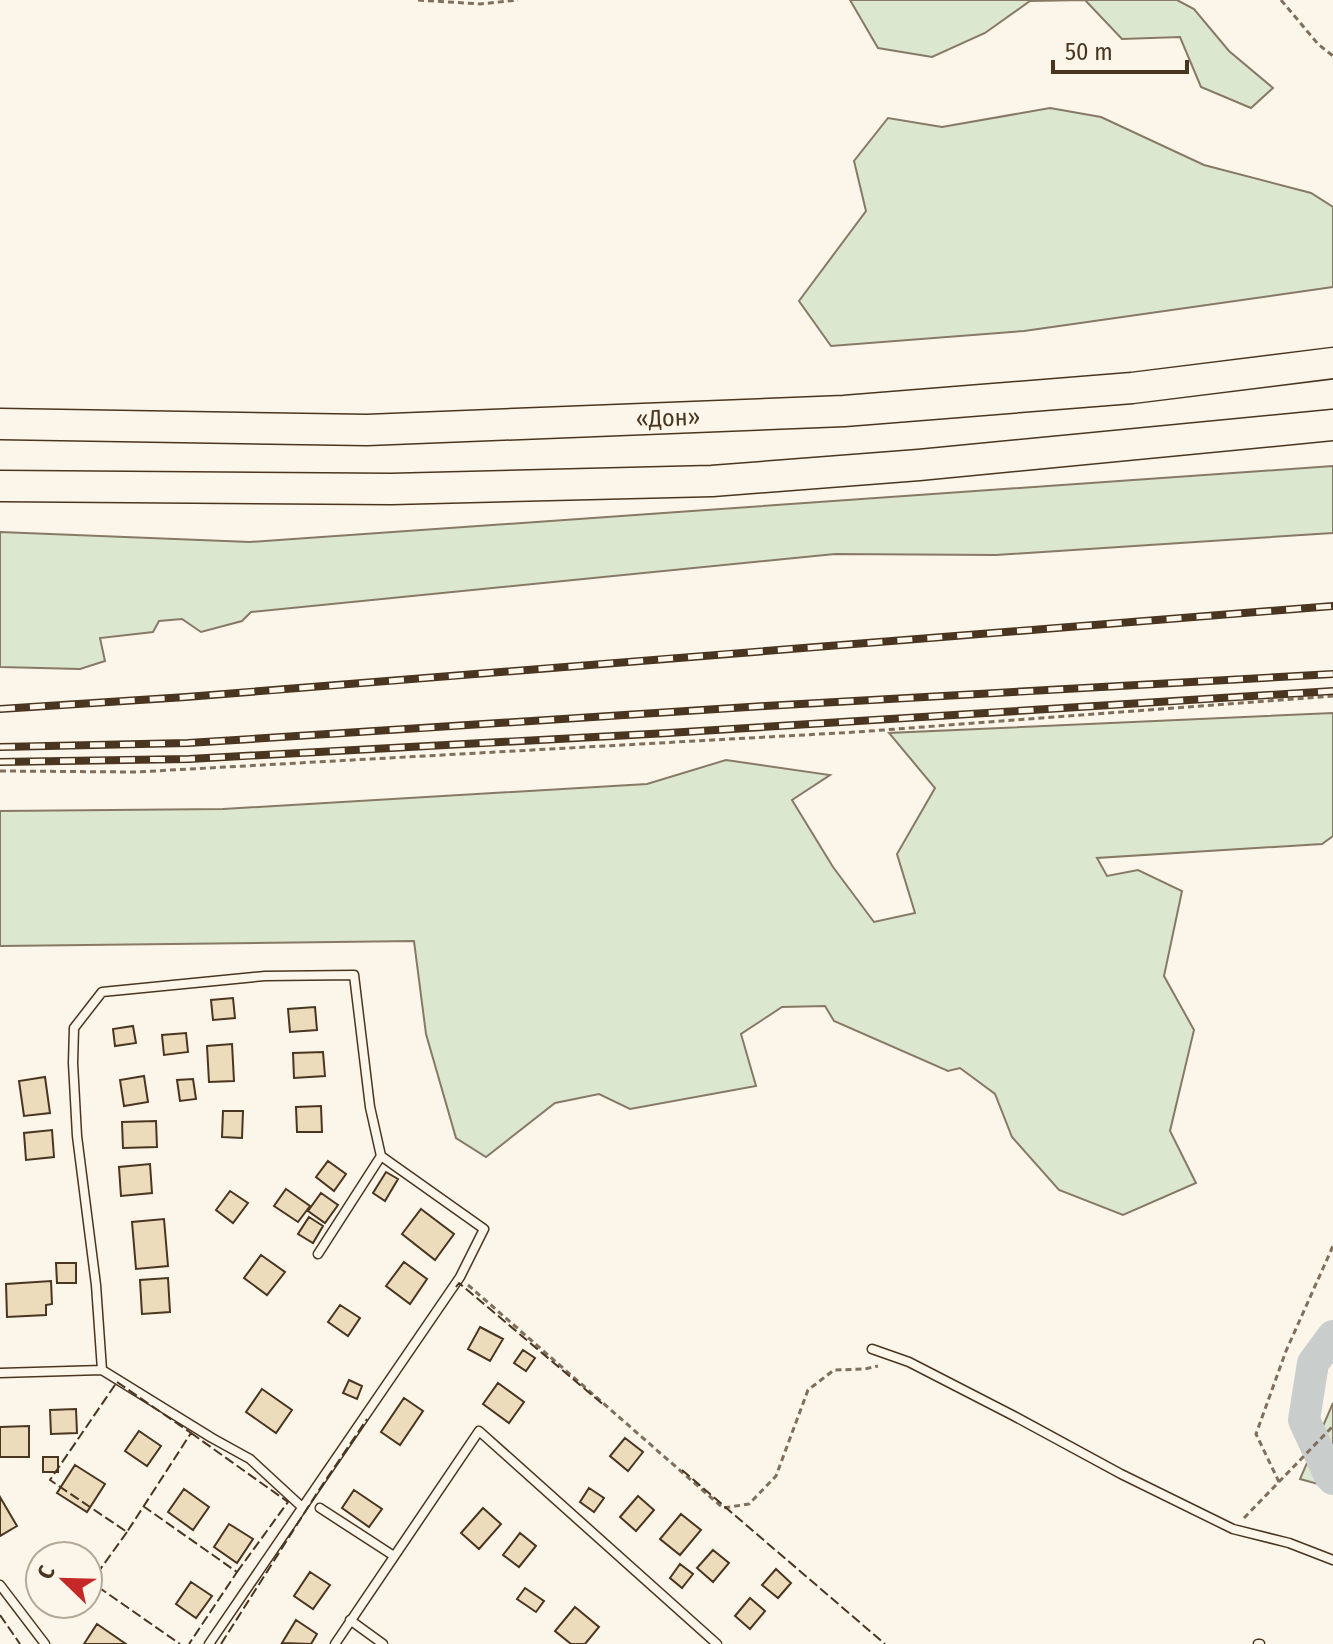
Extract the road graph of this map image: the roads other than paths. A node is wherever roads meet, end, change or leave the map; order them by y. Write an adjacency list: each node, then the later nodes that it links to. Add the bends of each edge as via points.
1 (1333, 363): 2 (highway, «Дон», via 1132,388 844,411 367,430)
2 (0, 424)
3 (1333, 425): 4 (highway, via 712,481 391,489)
4 (0, 486)
5 (381, 1156): 6 (lane); 8 (lane, via 354,975 265,976 102,992 74,1028 73,1063); 10 (lane, via 484,1229 460,1277)
6 (318, 1254)
7 (872, 1349): 13 (lane, via 909,1362 1233,1529 1289,1543)
8 (102, 1370): 9 (lane); 10 (lane, via 250,1459)
9 (0, 1373)
10 (302, 1507): 17 (lane)
11 (320, 1508): 12 (lane)
12 (394, 1556): 15 (lane); 20 (lane, via 479,1431)
13 (1332, 1562)
14 (0, 1585): 16 (lane)
15 (350, 1620): 18 (lane); 19 (lane)
16 (45, 1644)
17 (209, 1644)
18 (335, 1644)
19 (383, 1644)
20 (717, 1644)

